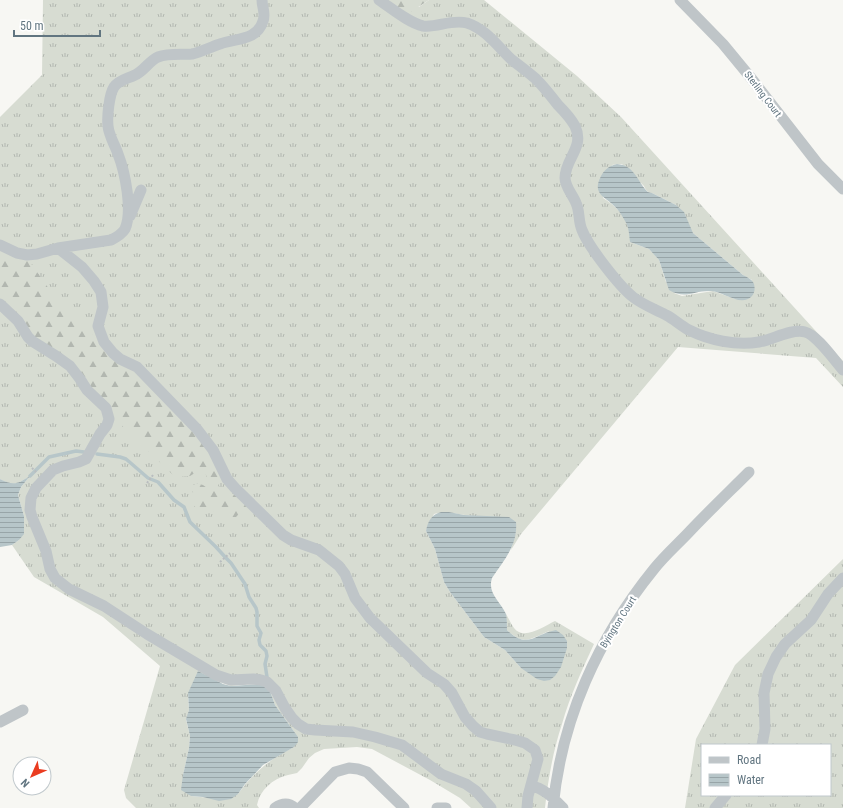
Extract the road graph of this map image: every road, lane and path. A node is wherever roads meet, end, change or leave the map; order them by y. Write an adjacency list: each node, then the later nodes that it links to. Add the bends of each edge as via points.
1 (262, 0): 6 (street, via 263,21 253,35 201,52 157,57 139,73 114,86 107,118 125,183)
2 (379, 0): 10 (street, via 423,26 460,22 472,25 537,80 563,110 574,126 578,138 565,178 577,206 582,231 609,270 634,298 691,331 726,342 748,344 795,332 805,332 816,339)
3 (680, 0): 4 (street, Sterling Court, via 723,44 818,164)
4 (843, 189)
5 (141, 190): 6 (street)
6 (127, 222): 8 (street, via 124,230 112,240)
7 (0, 245): 8 (street, via 27,255)
8 (58, 248): 20 (street, via 82,268 101,292 102,307 98,326 104,342 113,353 137,367 198,429 234,488 283,535 319,550 339,566 355,598 370,618 427,672 444,684 473,726 487,734 525,743 535,750 538,759)
9 (0, 304): 29 (street, via 18,321 32,341 70,366 87,390 106,408 108,414 107,425 86,459 53,470 36,488 31,498 32,517 55,578 69,589 104,606 216,675 231,680 252,679 267,682 276,691 292,718 306,729 353,732 402,745 442,774 476,791)
10 (843, 370)
11 (749, 472): 22 (street, Byington Court, via 655,568 616,622 595,659 579,695 561,754)
12 (153, 475): 13 (path)
13 (148, 483)
14 (230, 554): 15 (path)
15 (220, 562)
16 (843, 578): 19 (street, via 776,657 768,674 764,693 765,728)
17 (23, 710): 18 (street)
18 (0, 722)
19 (762, 744)
20 (531, 786): 22 (street, via 539,788); 30 (street)
21 (725, 796): 32 (street)
22 (553, 803): 31 (street)
23 (275, 808): 24 (street, via 286,803)
24 (295, 808)
25 (300, 808): 26 (street, via 335,772 349,768 367,772)
26 (404, 808)
27 (437, 808): 28 (street)
28 (446, 808)
29 (491, 808)
30 (527, 808)
31 (563, 808)
32 (715, 808)

